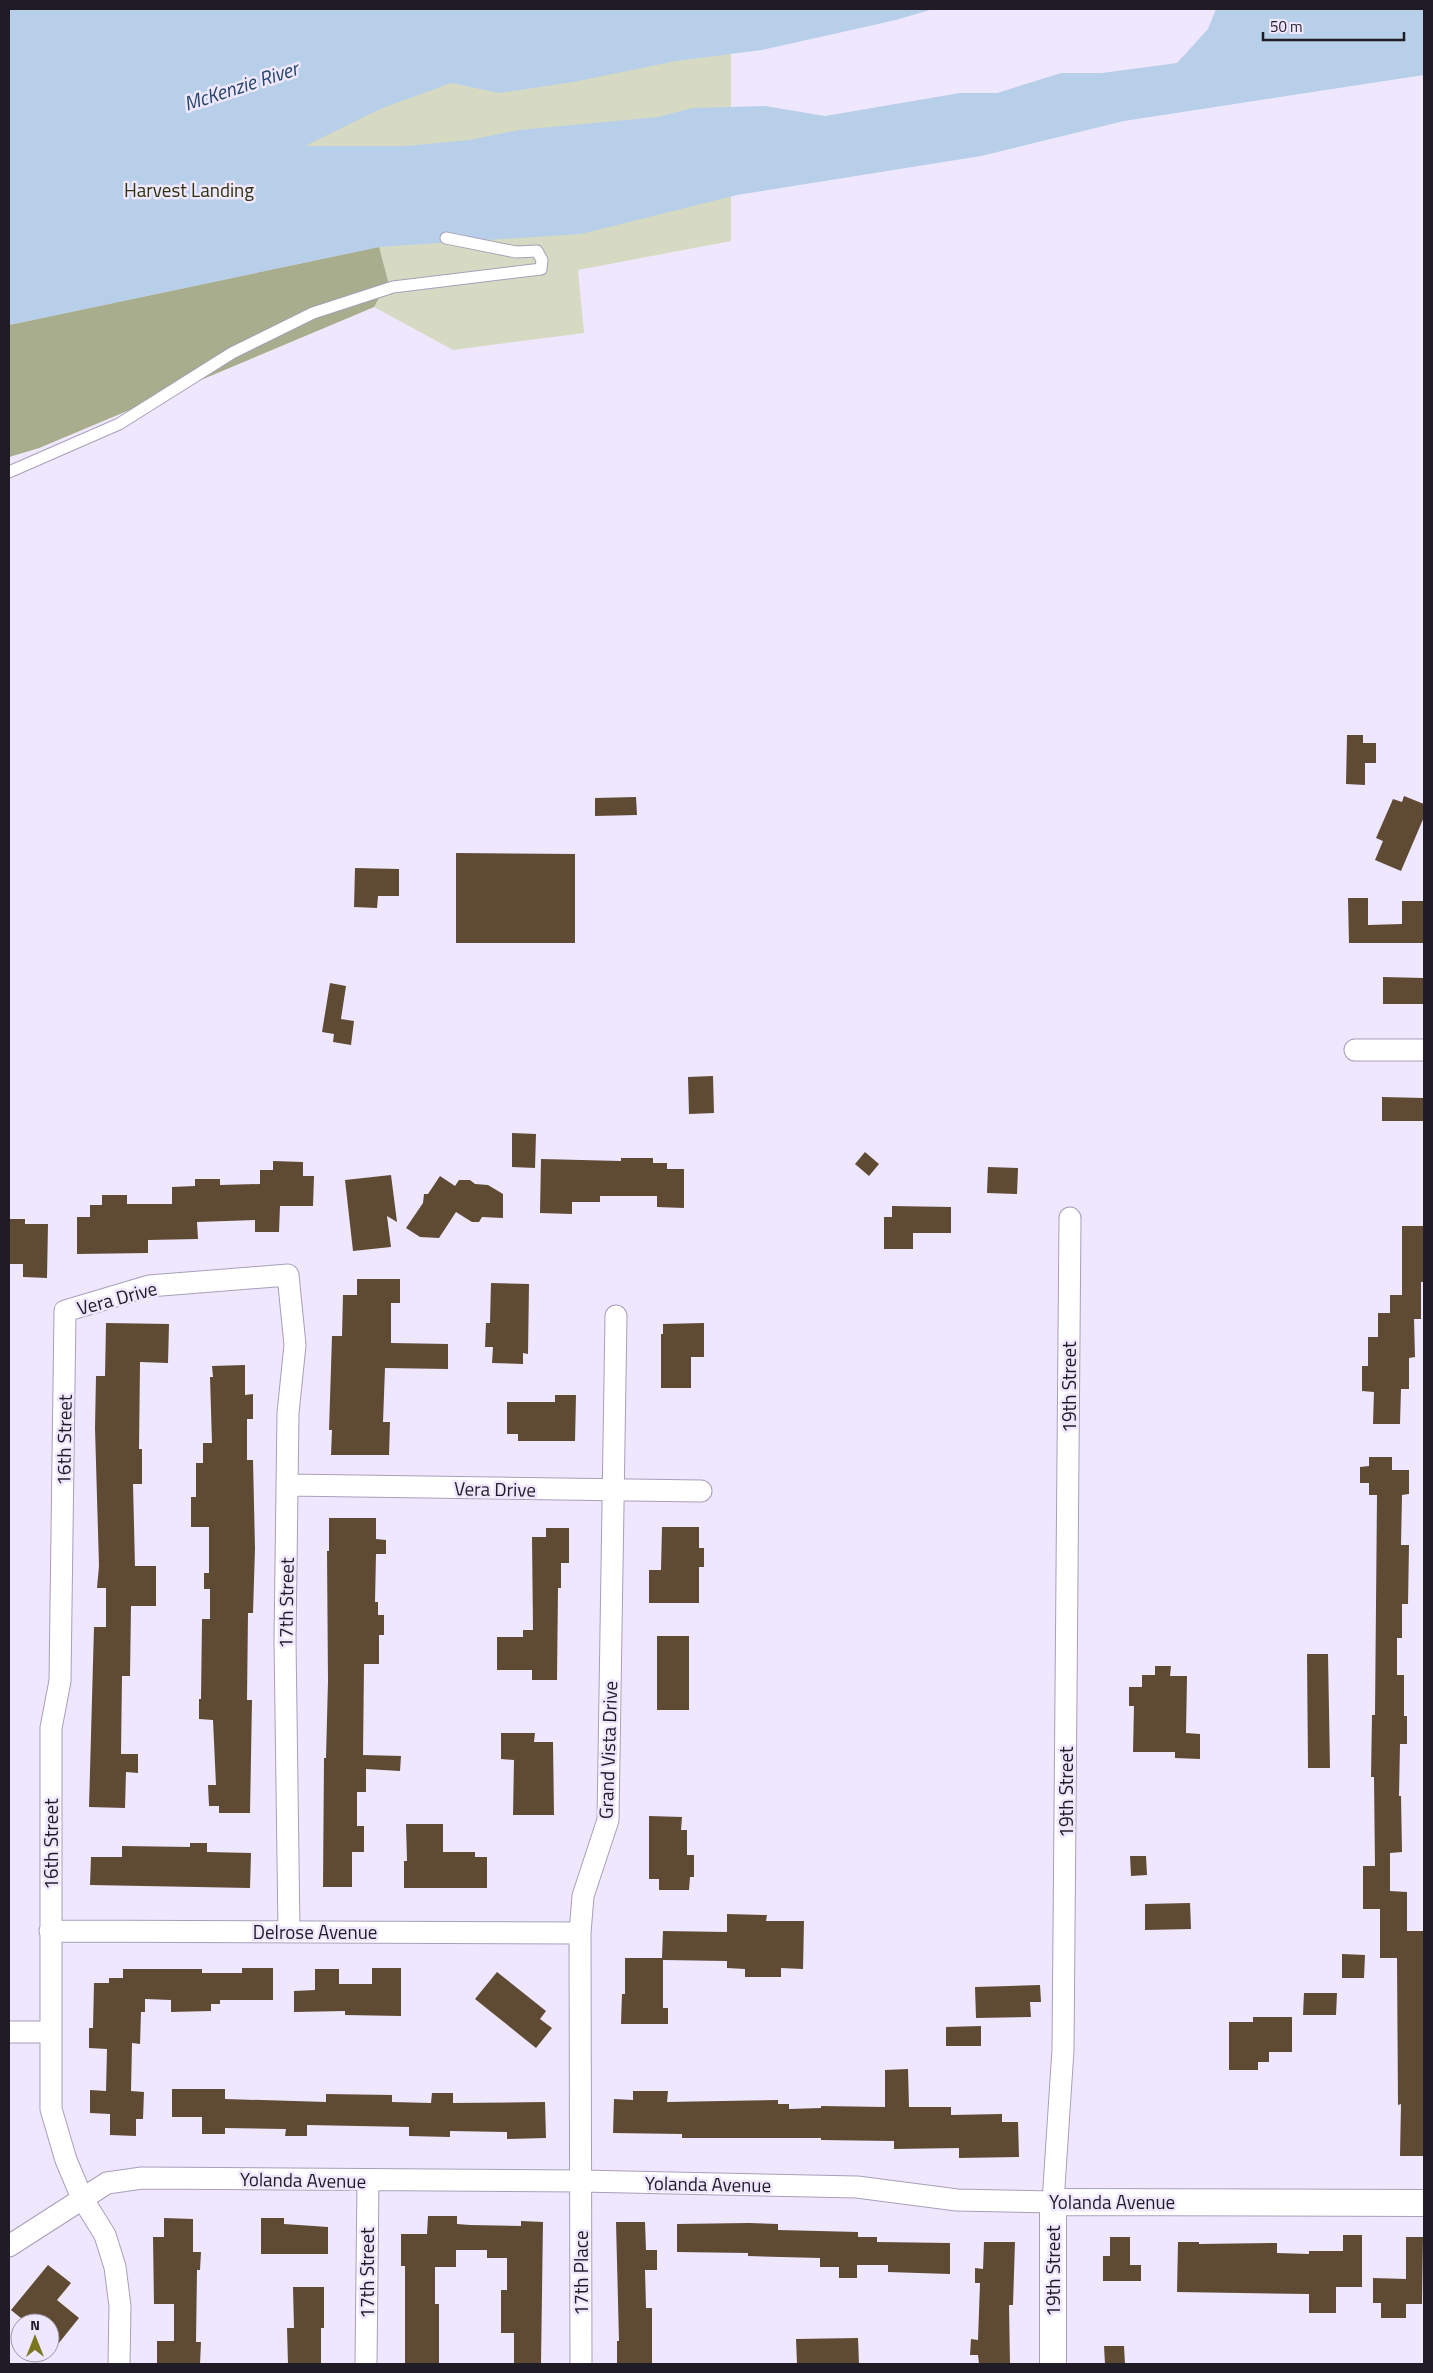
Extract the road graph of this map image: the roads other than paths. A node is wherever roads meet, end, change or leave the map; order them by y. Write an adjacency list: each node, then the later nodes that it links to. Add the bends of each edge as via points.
1 (446, 238): 2 (lane, via 516,252 537,251 542,260 540,269 394,287 313,313 232,353 119,424)
2 (9, 472)
3 (1355, 1050): 4 (street)
4 (1424, 1050)
5 (1070, 1218): 20 (street, 19th Street, via 1064,2050)
6 (288, 1275): 7 (street, Vera Drive, via 149,1286); 9 (street, 17th Street, via 295,1346 288,1413)
7 (65, 1311): 12 (street, 16th Street, via 60,1682 51,1728)
8 (616, 1316): 10 (street, Grand Vista Drive)
9 (289, 1485): 10 (street, Vera Drive); 13 (street, 17th Street, via 285,1640)
10 (614, 1490): 11 (street, Vera Drive); 14 (street, Grand Vista Drive, via 608,1820 583,1896)
11 (701, 1491)
12 (50, 1931): 13 (street, Delrose Avenue); 16 (street, 16th Street)
13 (289, 1932): 14 (street, Delrose Avenue)
14 (580, 1933): 18 (street, Grand Vista Drive)
15 (9, 2032): 16 (street)
16 (50, 2032): 19 (street, 16th Street, via 51,2109 66,2160)
17 (368, 2181): 18 (street, Yolanda Avenue); 19 (street, Yolanda Avenue, via 142,2178 107,2183); 24 (street, 17th Street)
18 (581, 2181): 20 (street, Yolanda Avenue, via 857,2187 958,2200); 25 (street, 17th Place)
19 (82, 2198): 22 (street, Yolanda Avenue); 23 (street, 16th Street, via 105,2235 115,2267 120,2306)
20 (1053, 2202): 21 (street, Yolanda Avenue); 26 (street, 19th Street)
21 (1424, 2203)
22 (9, 2246)
23 (119, 2364)
24 (366, 2364)
25 (581, 2364)
26 (1053, 2364)

